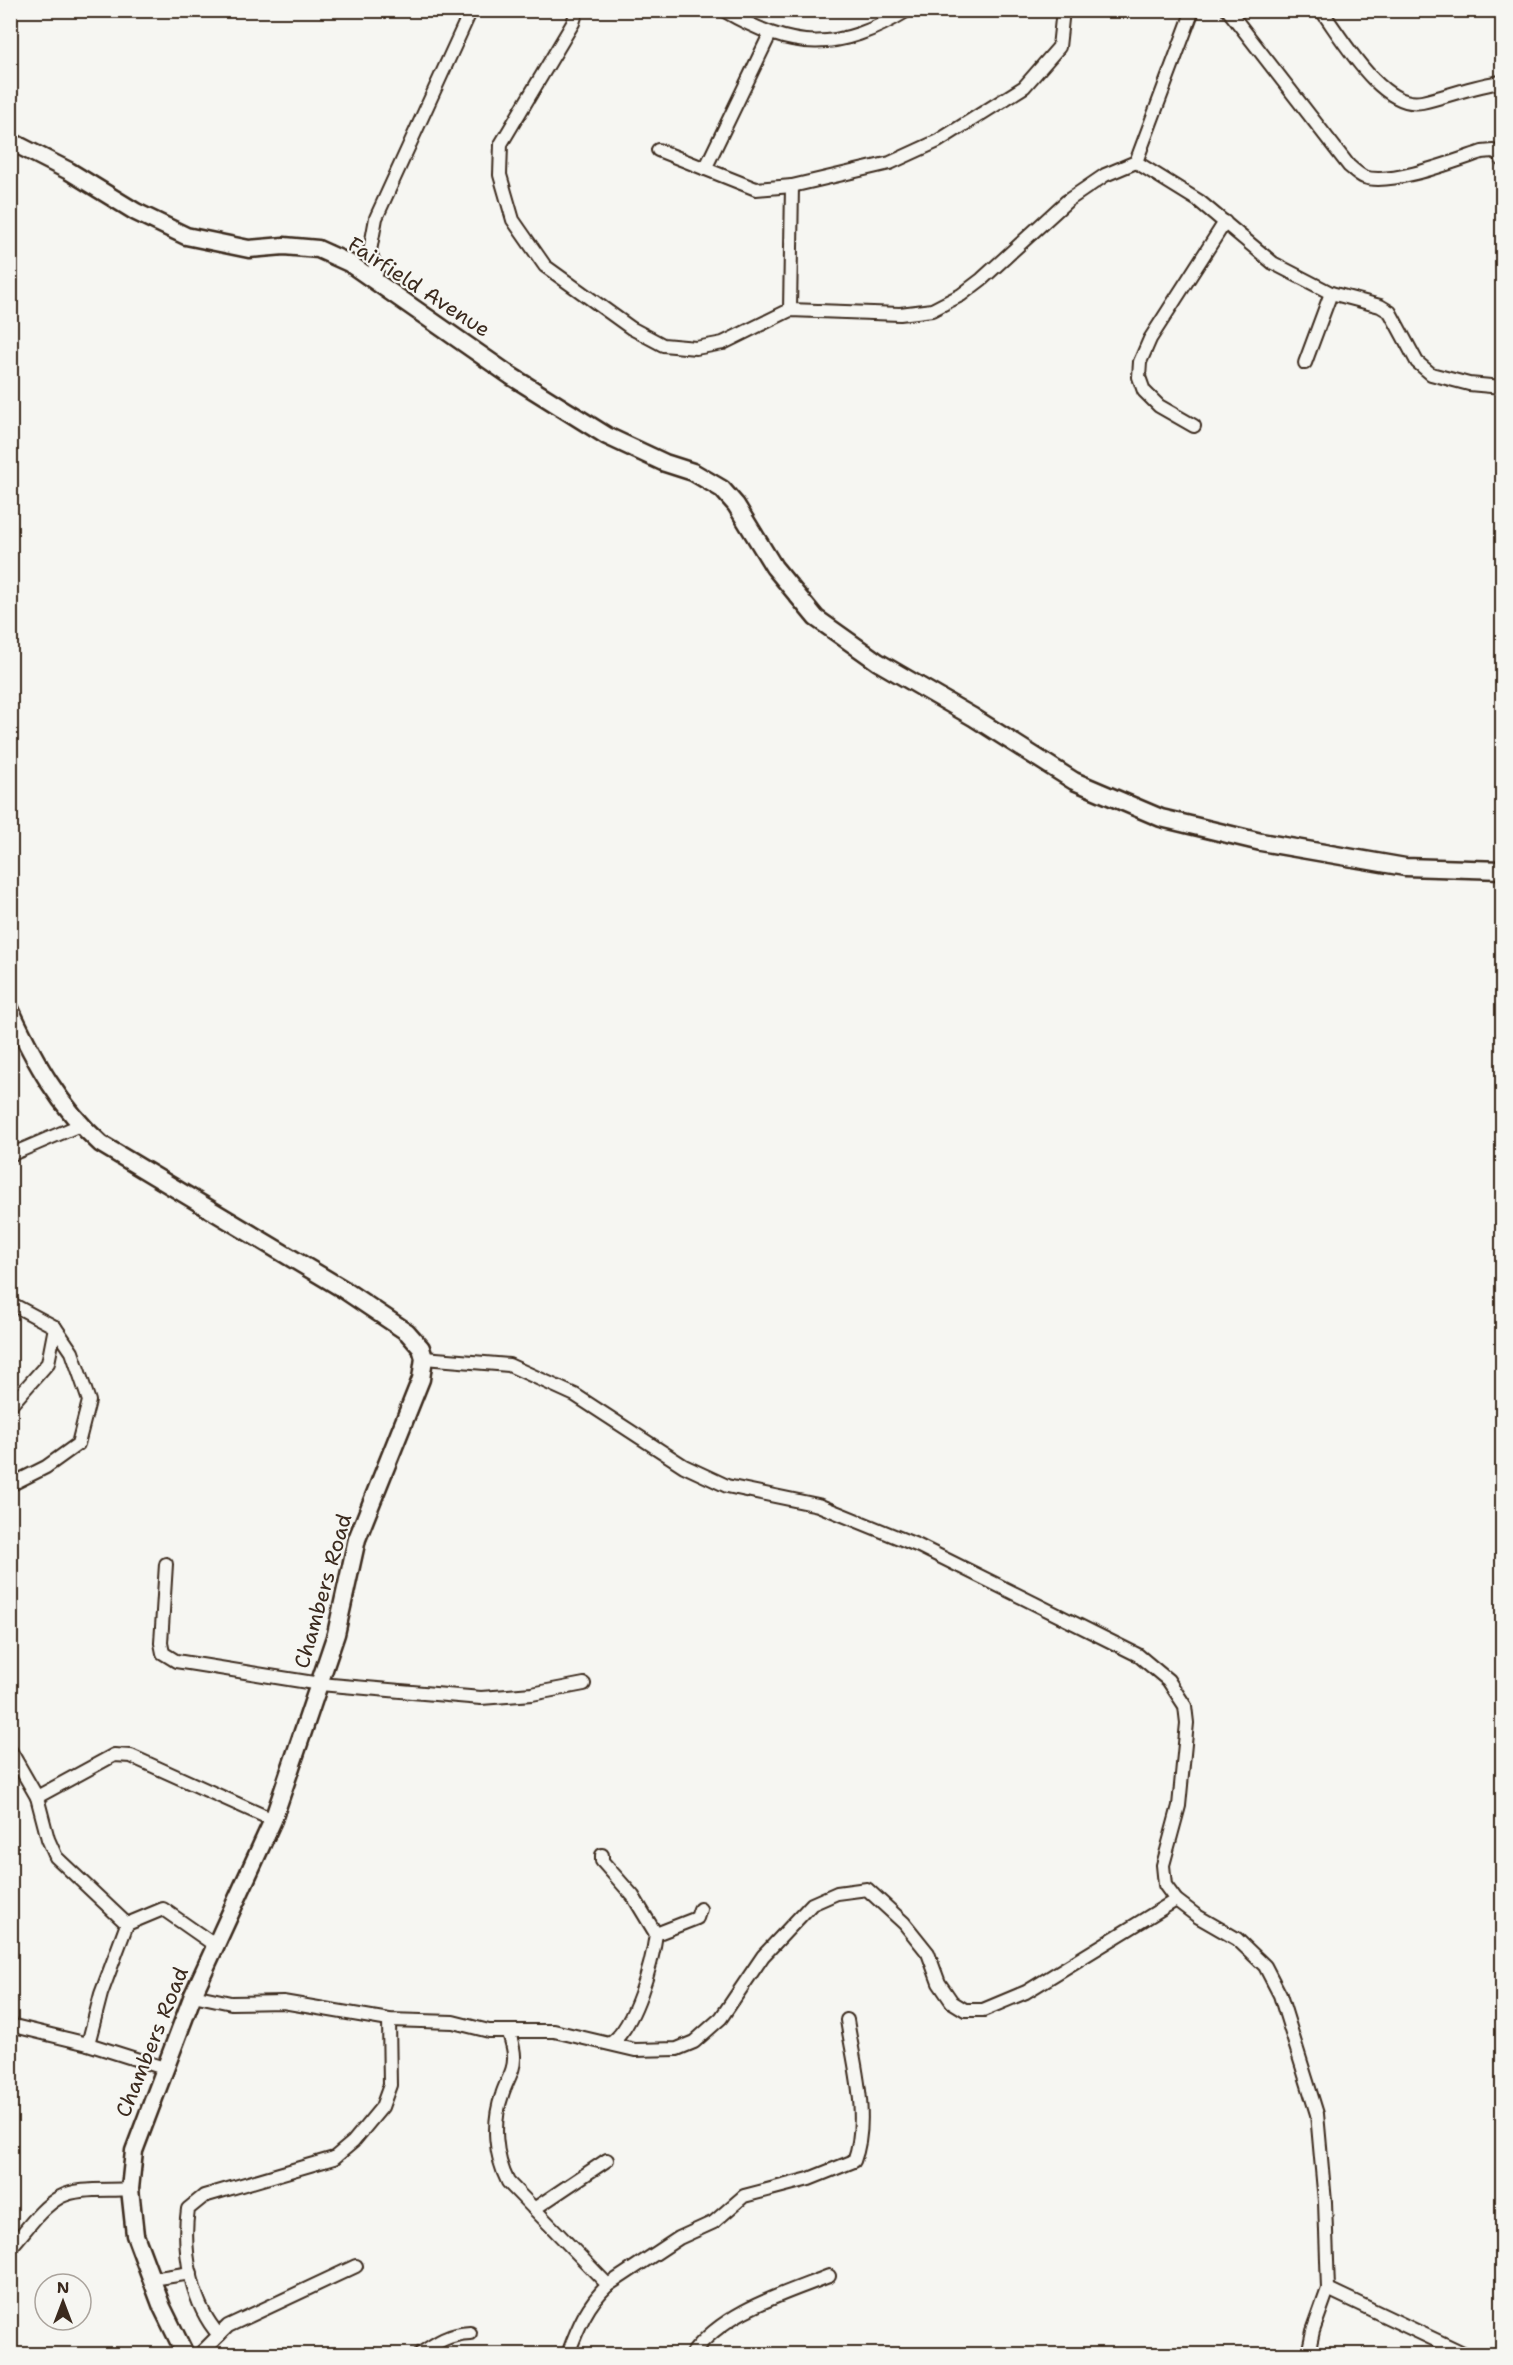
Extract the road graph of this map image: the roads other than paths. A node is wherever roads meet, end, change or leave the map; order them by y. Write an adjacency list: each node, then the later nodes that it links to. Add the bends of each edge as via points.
1 (471, 10): 18 (street, via 376,218 370,251 377,272)
2 (577, 10): 20 (street, via 501,144 500,175 513,220 545,267 631,328 663,345 696,348 723,343)
3 (723, 10): 9 (street)
4 (908, 10): 9 (street, via 842,40 817,44)
5 (1063, 10): 16 (street, via 1059,47 1024,87 938,141 890,163)
6 (1193, 10): 14 (street)
7 (1228, 10): 13 (street, via 1349,166 1363,177 1410,174 1482,152 1493,151)
8 (1322, 10): 10 (street, via 1384,91 1402,101 1419,102)
9 (770, 34): 15 (street)
10 (1503, 82)
11 (10, 141): 18 (street, Fairfield Avenue, via 186,236 249,249 318,249)
12 (658, 150): 15 (street)
13 (1502, 157)
14 (1136, 162): 17 (street); 20 (street, via 1105,176 1067,201 982,279 932,310 900,314)
15 (705, 170): 16 (street, via 756,189)
16 (792, 186): 20 (street)
17 (1225, 222): 19 (street, via 1273,263); 23 (street, via 1150,339 1140,362 1139,377 1144,391 1159,406)
18 (374, 279): 24 (street, Fairfield Avenue, via 511,376 607,436 693,472 722,489 774,567 816,618 878,662 1074,781 1161,818 1261,842 1406,867)
19 (1331, 293): 21 (street); 22 (street, via 1390,312 1417,362 1431,374 1468,384)
20 (790, 310)
21 (1305, 363)
22 (1503, 387)
23 (1194, 426)
24 (1503, 870)
25 (10, 1010): 26 (street, via 33,1057)
26 (80, 1125): 27 (street); 30 (street, via 100,1144 407,1332)
27 (10, 1155)
28 (10, 1303): 29 (street)
29 (55, 1327): 31 (street, via 48,1363); 32 (street, via 72,1352 89,1401 78,1444 46,1467)
30 (424, 1358): 34 (street, Chambers Road, via 420,1379 357,1539 336,1634); 40 (street, via 509,1365 576,1395 684,1466 727,1486 818,1505 909,1542 1137,1655 1168,1680 1185,1706 1187,1723 1179,1806 1163,1865 1165,1885)
31 (10, 1406)
32 (10, 1485)
33 (166, 1564): 34 (street, via 161,1643 166,1657)
34 (320, 1684): 35 (street, via 481,1698); 38 (street, Chambers Road)
35 (584, 1684)
36 (10, 1750): 37 (street)
37 (38, 1797): 38 (street, via 114,1755 131,1756); 42 (street, via 56,1857)
38 (273, 1820): 44 (street, Chambers Road)
39 (602, 1855): 43 (street, via 602,1861 633,1896)
40 (1176, 1900): 50 (street, via 1026,1992 983,2010 965,2010 952,2002 939,1983 928,1953 882,1901 867,1889 837,1893 812,1904 790,1925 763,1956 721,2018 694,2042 677,2049 635,2050); 62 (street, via 1237,1939 1265,1966 1280,1995 1317,2114)
41 (700, 1909): 43 (street, via 697,1918)
42 (127, 1924): 44 (street, via 163,1909); 51 (street)
43 (656, 1935): 50 (street, via 650,1964 629,2019 621,2036)
44 (216, 1946): 45 (street, Chambers Road)
45 (194, 1995): 46 (street, via 231,2003 283,2002); 52 (street, Chambers Road)
46 (389, 2020): 49 (street, via 453,2022); 58 (street, via 390,2085 382,2107 368,2127 334,2158 204,2196 196,2202 188,2209 185,2227)
47 (847, 2020): 61 (street, via 860,2121 861,2142 854,2162 744,2196 714,2222 680,2238)
48 (10, 2025): 51 (street)
49 (510, 2033): 50 (street, via 554,2031); 55 (street, via 512,2077 497,2112 497,2149 508,2182)
50 (611, 2043)
51 (88, 2044): 52 (street)
52 (164, 2068): 54 (street, Chambers Road, via 134,2151)
53 (607, 2160): 55 (street)
54 (130, 2189): 56 (street, via 86,2191 61,2197 40,2213); 60 (street, Chambers Road, via 135,2235)
55 (534, 2209): 61 (street)
56 (10, 2248)
57 (356, 2266): 64 (street, via 236,2322)
58 (191, 2273): 60 (street); 64 (street, via 207,2322)
59 (829, 2276): 69 (street, via 753,2306 703,2340)
60 (152, 2279): 65 (street, Chambers Road)
61 (609, 2285): 68 (street, via 595,2298 577,2326)
62 (1328, 2289): 70 (street); 71 (street)
63 (470, 2333): 67 (street, via 440,2340)
64 (219, 2335): 66 (street)
65 (185, 2355)
66 (200, 2355)
67 (420, 2355)
68 (568, 2355)
69 (692, 2355)
70 (1308, 2355)
71 (1465, 2355)

